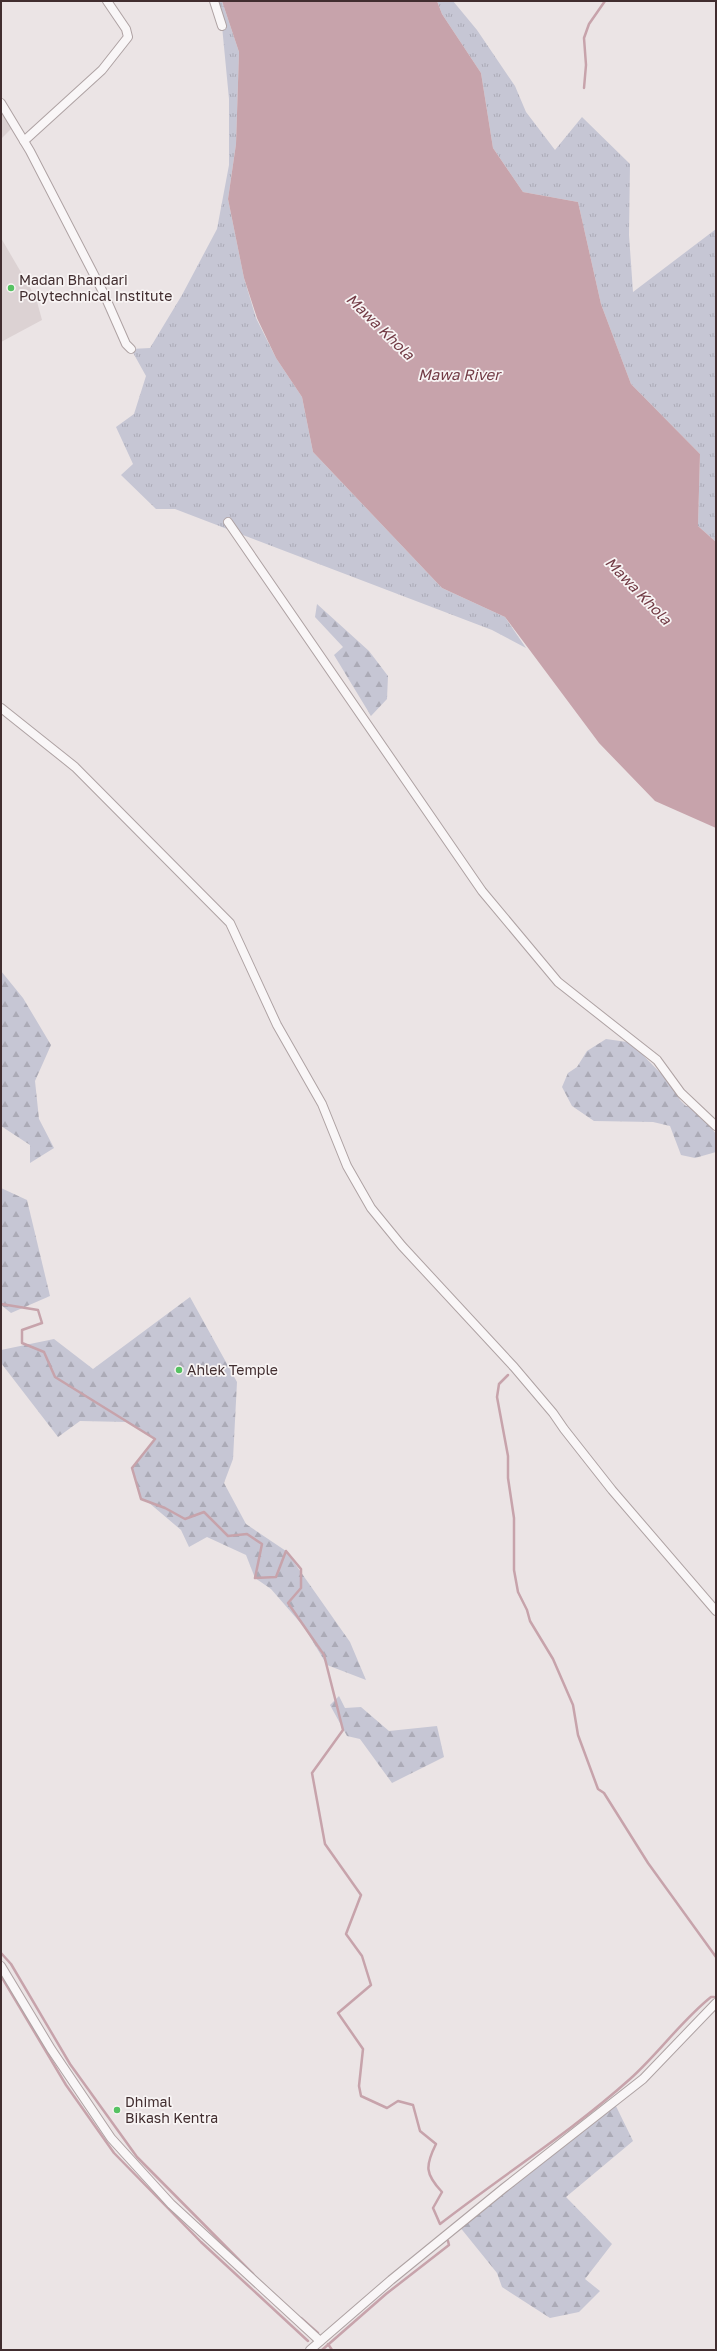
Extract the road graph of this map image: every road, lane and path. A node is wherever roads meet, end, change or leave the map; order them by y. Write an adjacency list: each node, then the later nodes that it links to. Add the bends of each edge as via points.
1 (107, 1): 5 (street, via 126,29 128,37 102,70)
2 (214, 1): 3 (street)
3 (222, 26)
4 (1, 103): 5 (street)
5 (24, 140): 6 (street, via 104,294 126,344)
6 (131, 349)
7 (228, 522): 9 (street, via 482,891 558,982 657,1060 681,1092)
8 (1, 708): 10 (street, via 75,767 230,923 277,1025 322,1104 347,1166 371,1208 402,1246 514,1367 612,1490)
9 (716, 1126)
10 (716, 1611)
11 (1, 1966): 13 (street, via 51,2049 111,2138 171,2204)
12 (716, 2003): 13 (street, via 643,2079 504,2188)
13 (320, 2341): 14 (street)
14 (310, 2350)

